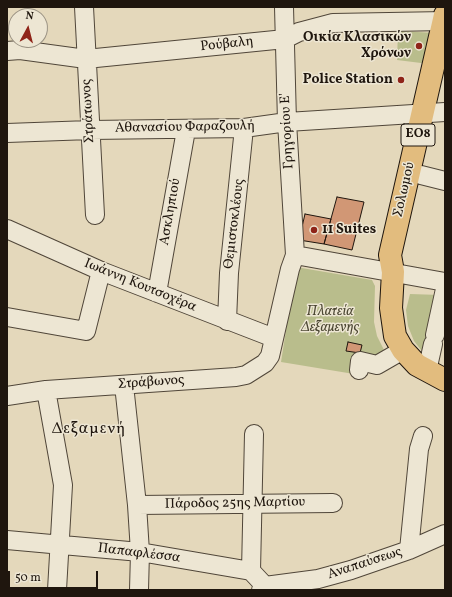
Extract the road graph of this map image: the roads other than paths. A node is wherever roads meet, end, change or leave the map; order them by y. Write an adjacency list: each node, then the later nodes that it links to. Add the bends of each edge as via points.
1 (84, 7): 6 (street, Στράτωνος)
2 (284, 7): 4 (street, Γρηγορίου Ε')
3 (444, 19): 4 (street, Ρούβαλη, via 333,23 299,32); 8 (main road, Σολωμού / ΕΟ8)
4 (285, 39): 6 (street, Ρούβαλη); 9 (street, Γρηγορίου Ε')
5 (7, 51): 6 (street, Ρούβαλη, via 20,50)
6 (86, 59): 11 (street, Στράτωνος)
7 (445, 69): 8 (main road, Σολωμού / ΕΟ8)
8 (434, 112): 9 (street, Αθανασίου Φαραζουλή); 14 (main road, Σολωμού / ΕΟ8); 20 (main road, Σολωμού / ΕΟ8, via 390,255)
9 (287, 122): 10 (street, Αθανασίου Φαραζουλή); 18 (street, Γρηγορίου Ε')
10 (244, 128): 12 (street, Αθανασίου Φαραζουλή); 25 (street, Θεμιστοκλέους, via 229,273)
11 (90, 130): 12 (street, Αθανασίου Φαραζουλή); 13 (street, Αθανασίου Φαραζουλή); 16 (street, Στράτωνος)
12 (186, 130): 23 (street, Ασκληπιού)
13 (7, 133)
14 (421, 175): 15 (street); 20 (main road, Σολωμού / ΕΟ8, via 402,258)
15 (445, 181)
16 (95, 215)
17 (7, 229): 19 (street, Ιωάννη Κουτσοχέρα)
18 (295, 255): 20 (street); 26 (street, Στράβωνος)
19 (101, 272): 23 (street, Ιωάννη Κουτσοχέρα); 24 (street, via 86,331)
20 (393, 272): 21 (street); 27 (main road, Σολωμού / ΕΟ8, via 392,320 395,336)
21 (445, 282)
22 (445, 289): 29 (street, via 434,339)
23 (157, 293): 25 (street, Ιωάννη Κουτσοχέρα)
24 (7, 317)
25 (227, 321): 26 (street, Ιωάννη Κουτσοχέρα)
26 (274, 338): 30 (street, Στράβωνος, via 270,356 265,363 246,375)
27 (403, 350): 28 (street, via 377,365 360,361); 29 (main road, Σολωμού / ΕΟ8, via 413,362)
28 (359, 370)
29 (436, 375)
30 (124, 385): 31 (street, Στράβωνος); 36 (street)
31 (46, 390): 32 (street, Στράβωνος); 40 (street, via 63,485)
32 (7, 396)
33 (254, 434): 37 (street)
34 (423, 436): 41 (street, via 419,449)
35 (333, 503): 37 (street, Πάροδος 25ης Μαρτίου)
36 (137, 505): 37 (street, Πάροδος 25ης Μαρτίου); 42 (street)
37 (253, 505): 43 (street)
38 (445, 534): 41 (street, Αναπαύσεως)
39 (7, 540): 40 (street, Παπαφλέσσα)
40 (59, 545): 42 (street, Παπαφλέσσα); 46 (street)
41 (409, 550): 44 (street, Αναπαύσεως)
42 (140, 552): 43 (street, Παπαφλέσσα); 47 (street)
43 (251, 571): 45 (street)
44 (319, 585): 45 (street, Αναπαύσεως)
45 (263, 588)
46 (57, 590)
47 (138, 590)

